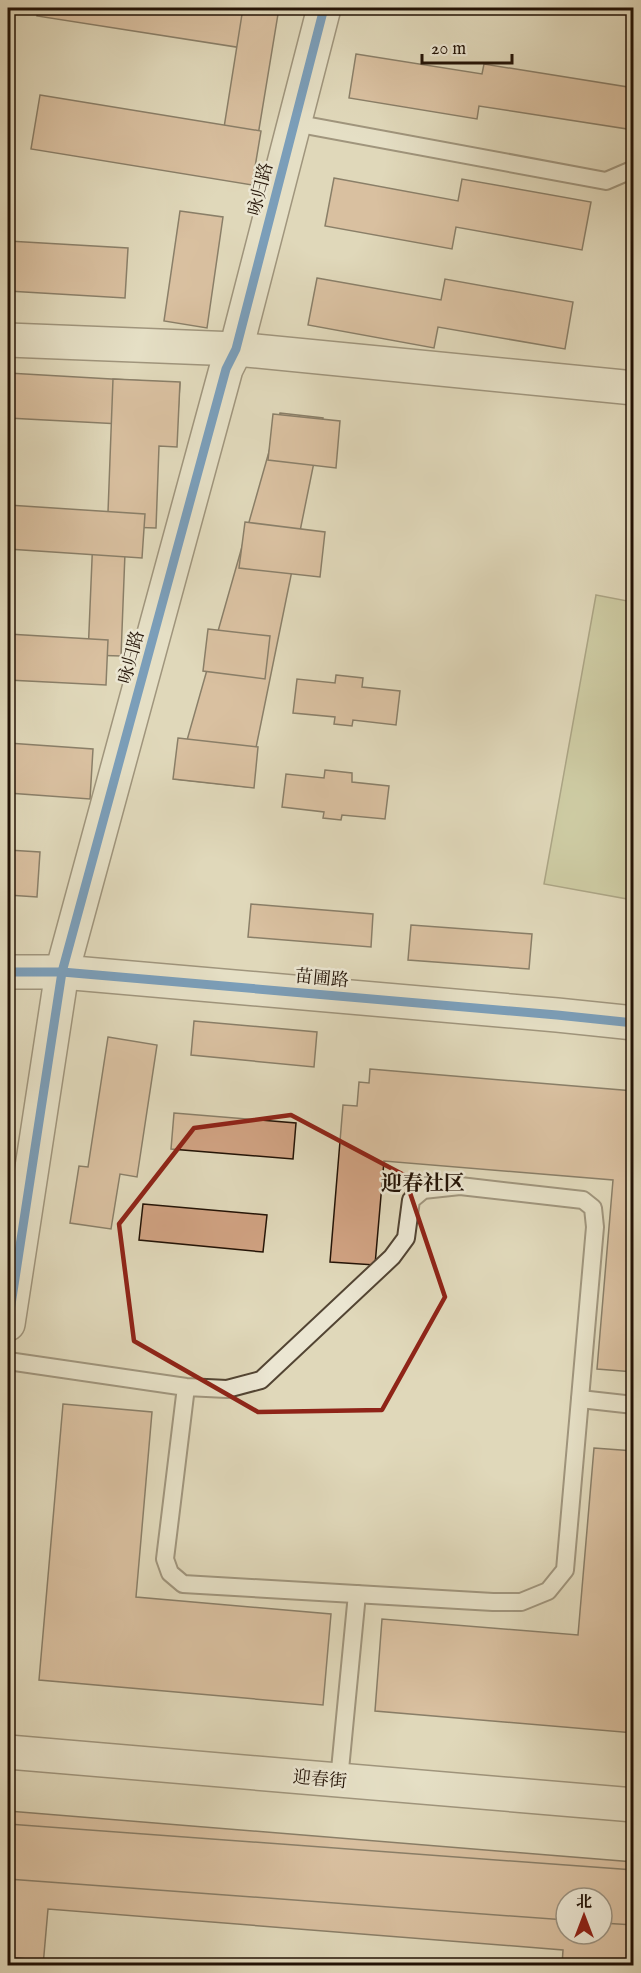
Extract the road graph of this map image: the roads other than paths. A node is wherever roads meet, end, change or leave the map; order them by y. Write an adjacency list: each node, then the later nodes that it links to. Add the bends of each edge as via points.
1 (324, 8): 2 (street, 咏归路)
2 (294, 123): 3 (lane, via 606,181); 5 (street, 咏归路)
3 (633, 169)
4 (8, 340): 5 (street)
5 (236, 349): 6 (street); 8 (street, 咏归路, via 226,369)
6 (633, 388)
7 (8, 972): 8 (street, 苗圃路)
8 (62, 972): 9 (street, 苗圃路); 10 (street, 咏归路)
9 (633, 1023)
10 (8, 1324)
11 (8, 1361): 12 (lane)
12 (186, 1388): 13 (lane, via 227,1389 261,1380 392,1257 406,1238 411,1200 423,1190 459,1186 583,1200 593,1208 595,1227); 15 (lane, via 165,1558 170,1573 183,1584)
13 (580, 1399): 14 (lane); 15 (lane, via 565,1570 548,1591 521,1602)
14 (633, 1405)
15 (357, 1594): 17 (lane)
16 (8, 1752): 17 (street, 迎春街)
17 (339, 1780): 18 (street, 迎春街)
18 (633, 1805)

